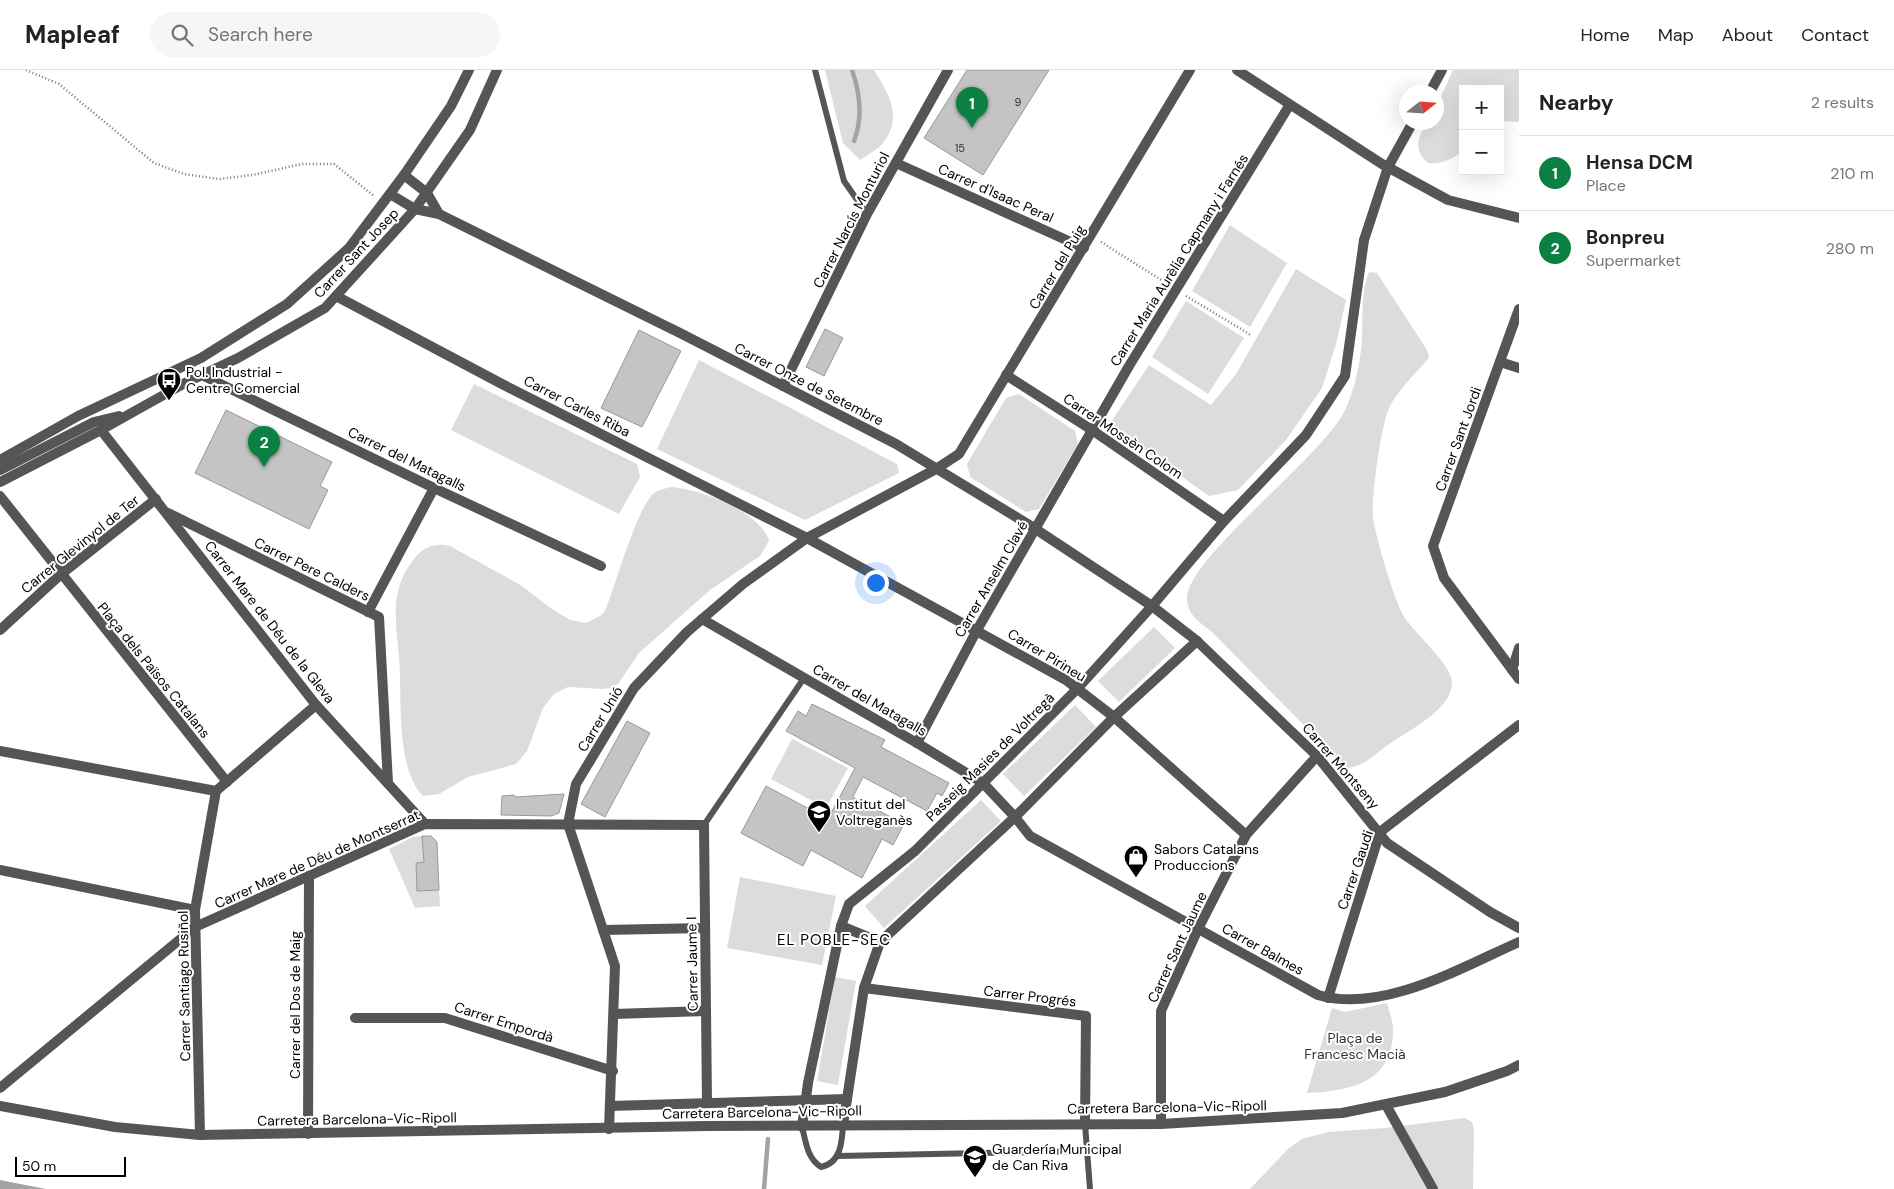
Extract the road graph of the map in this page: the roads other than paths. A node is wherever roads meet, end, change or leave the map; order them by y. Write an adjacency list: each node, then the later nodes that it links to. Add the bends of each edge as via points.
1 (469, 70): 13 (street, via 451,106)
2 (497, 70): 14 (street, Carrer Sant Josep, via 470,130)
3 (815, 70): 18 (lane, via 844,181)
4 (948, 70): 11 (street, Carrer Narcís Monturiol)
5 (1190, 70): 20 (street, Carrer del Puig)
6 (1237, 70): 9 (street)
7 (1442, 70): 8 (street)
8 (1434, 85)
9 (1289, 106): 12 (street); 30 (street, Carrer Maria Aurèlia Capmany i Farnés)
10 (1409, 130): 12 (street, Passeig Masies de Voltregà)
11 (896, 163): 18 (street, Carrer Narcís Monturiol); 20 (street, Carrer d'Isaac Peral)
12 (1388, 167): 19 (street, via 1448,200); 39 (street, Passeig Masies de Voltregà, via 1364,240 1345,376 1306,435)
13 (404, 175): 14 (street); 15 (street)
14 (427, 193): 16 (street, Carrer Sant Josep); 17 (street)
15 (390, 194): 16 (street, Carrer Onze de Setembre); 31 (street, via 349,248 288,304 201,358 78,416)
16 (415, 209): 17 (street, Carrer Onze de Setembre); 21 (street, Carrer Sant Josep)
17 (439, 214): 27 (street, Carrer Onze de Setembre)
18 (867, 214): 27 (street, Carrer Narcís Monturiol)
19 (1519, 218)
20 (1084, 248): 26 (street, Carrer del Puig)
21 (336, 296): 25 (street, Carrer Sant Josep, via 325,308); 41 (street, Carrer Carles Riba)
22 (1519, 310): 23 (street, Carrer Sant Jordi)
23 (1500, 362): 24 (street); 51 (street, Carrer Sant Jordi, via 1433,546 1444,578)
24 (1519, 368)
25 (202, 375): 28 (street, Carrer Sant Josep); 35 (street, Carrer del Matagalls)
26 (1006, 376): 30 (street, Carrer Mossèn Colom); 32 (street, Carrer del Puig, via 959,454)
27 (783, 386): 32 (street, Carrer Onze de Setembre, via 896,444)
28 (132, 413): 29 (street, Carrer Sant Josep); 33 (street, Carrer Sant Josep, via 94,422)
29 (101, 430): 34 (street, Carrer Sant Josep); 37 (street, Carrer Mare de Déu de la Gleva)
30 (1092, 430): 39 (street, Carrer Mossèn Colom); 40 (street, Carrer Anselm Clavé)
31 (0, 460)
32 (936, 469): 40 (street, Carrer Onze de Setembre); 41 (street, Carrer Unió)
33 (0, 470)
34 (0, 482)
35 (434, 488): 42 (street, Carrer del Matagalls); 45 (street)
36 (0, 496): 43 (street, Plaça dels Països Catalans)
37 (156, 500): 38 (street, Carrer Mare de Déu de la Gleva); 43 (street, Carrer Glevinyol de Ter)
38 (165, 511): 45 (street, Carrer Pere Calders); 55 (street, Carrer Mare de Déu de la Gleva)
39 (1224, 521): 44 (street, Passeig Masies de Voltregà)
40 (1036, 529): 44 (street, Carrer Onze de Setembre); 48 (street, Carrer Anselm Clavé)
41 (807, 538): 46 (street, Carrer Unió, via 743,584); 48 (street, Carrer Pirineu)
42 (601, 566)
43 (60, 574): 47 (street, Carrer Glevinyol de Ter); 61 (street, Plaça dels Països Catalans)
44 (1152, 606): 49 (street, Carrer Montseny); 54 (street, Passeig Masies de Voltregà)
45 (368, 612): 62 (street, Carrer Pere Calders, via 379,617)
46 (702, 619): 52 (street, Carrer del Matagalls); 67 (street, Carrer Unió, via 634,688 576,784)
47 (0, 630)
48 (977, 630): 54 (street, Carrer Pirineu); 58 (street, Carrer Anselm Clavé)
49 (1197, 641): 56 (street); 60 (street, Carrer Montseny)
50 (1519, 648): 51 (street)
51 (1512, 670): 53 (street, Carrer Sant Jordi)
52 (804, 678): 58 (street, Carrer del Matagalls); 68 (lane)
53 (1519, 679)
54 (1078, 688): 56 (street, Carrer Pirineu); 63 (street, Passeig Masies de Voltregà)
55 (316, 705): 61 (street); 62 (street, Carrer Mare de Déu de la Gleva)
56 (1114, 717): 65 (street); 70 (street, Carrer Pirineu)
57 (1519, 724): 69 (street, Carrer Gaudi)
58 (917, 743): 63 (street, Carrer del Matagalls)
59 (0, 751): 64 (street)
60 (1317, 756): 69 (street, Carrer Montseny); 70 (street, Carrer Sant Jaume)
61 (227, 782): 64 (street)
62 (388, 783): 66 (street, Carrer Mare de Déu de la Gleva)
63 (983, 784): 65 (street, Carrer del Matagalls); 74 (street, Passeig Masies de Voltregà, via 915,851 849,904)
64 (216, 791): 73 (street, Carrer Santiago Rusiñol)
65 (1015, 817): 78 (street, Carrer Balmes, via 1030,836); 80 (street)
66 (425, 824): 67 (street, Carrer Mare de Déu de Montserrat); 72 (street, Carrer Mare de Déu de Montserrat)
67 (568, 824): 68 (street, Carrer Mare de Déu de Montserrat); 79 (street, Carrer Unió)
68 (704, 825): 76 (street, Carrer Jaume I)
69 (1380, 832): 77 (street, Carrer Montseny, via 1387,843); 83 (street, Carrer Gaudi)
70 (1246, 835): 78 (street, Carrer Sant Jaume)
71 (0, 870): 73 (street)
72 (309, 876): 75 (street, Carrer Mare de Déu de Montserrat); 101 (street, Carrer del Dos de Maig)
73 (195, 910): 75 (street, Carrer Santiago Rusiñol)
74 (840, 926): 80 (street); 90 (street, Passeig Masies de Voltregà)
75 (195, 928): 89 (street, Carrer Mare de Déu de Montserrat); 102 (street, Carrer Santiago Rusiñol)
76 (705, 928): 79 (street); 84 (street, Carrer Jaume I)
77 (1519, 928)
78 (1198, 929): 83 (street, Carrer Balmes); 97 (street, Carrer Sant Jaume, via 1161,1011)
79 (603, 930): 85 (street, Carrer Unió, via 615,966)
80 (880, 942): 82 (street)
81 (1519, 942): 83 (street, Carrer Balmes, via 1430,982 1380,997)
82 (864, 988): 91 (street); 96 (street, Carrer Progrés, via 1086,1016)
83 (1328, 998)
84 (706, 1012): 85 (street); 92 (street, Carrer Jaume I)
85 (614, 1014): 88 (street, Carrer Unió)
86 (355, 1018): 88 (street, Carrer Empordà, via 444,1018)
87 (1519, 1065): 95 (street, Carretera Barcelona-Vic-Ripoll, via 1445,1092)
88 (613, 1071): 94 (street, Carrer Unió)
89 (0, 1088)
90 (806, 1099): 91 (street); 92 (street); 99 (street, Passeig Masies de Voltregà)
91 (847, 1099): 98 (street)
92 (707, 1102): 94 (street)
93 (0, 1106): 102 (street, Carretera Barcelona-Vic-Ripoll, via 115,1127)
94 (610, 1106): 100 (street, Carrer Unió)
95 (1386, 1106): 97 (street, Carretera Barcelona-Vic-Ripoll, via 1274,1119); 106 (street)
96 (1085, 1124): 97 (street, Carretera Barcelona-Vic-Ripoll); 98 (street, Carretera Barcelona-Vic-Ripoll); 103 (lane)
97 (1160, 1124)
98 (844, 1125): 99 (street, Carretera Barcelona-Vic-Ripoll); 104 (lane)
99 (802, 1126): 100 (street, Carretera Barcelona-Vic-Ripoll); 104 (lane, via 808,1152 815,1163 821,1167 828,1166)
100 (609, 1129): 101 (street, Carretera Barcelona-Vic-Ripoll)
101 (308, 1134): 102 (street, Carretera Barcelona-Vic-Ripoll)
102 (200, 1135)
103 (1086, 1151): 104 (lane); 105 (lane)
104 (838, 1156)
105 (1090, 1189)
106 (1433, 1189)

